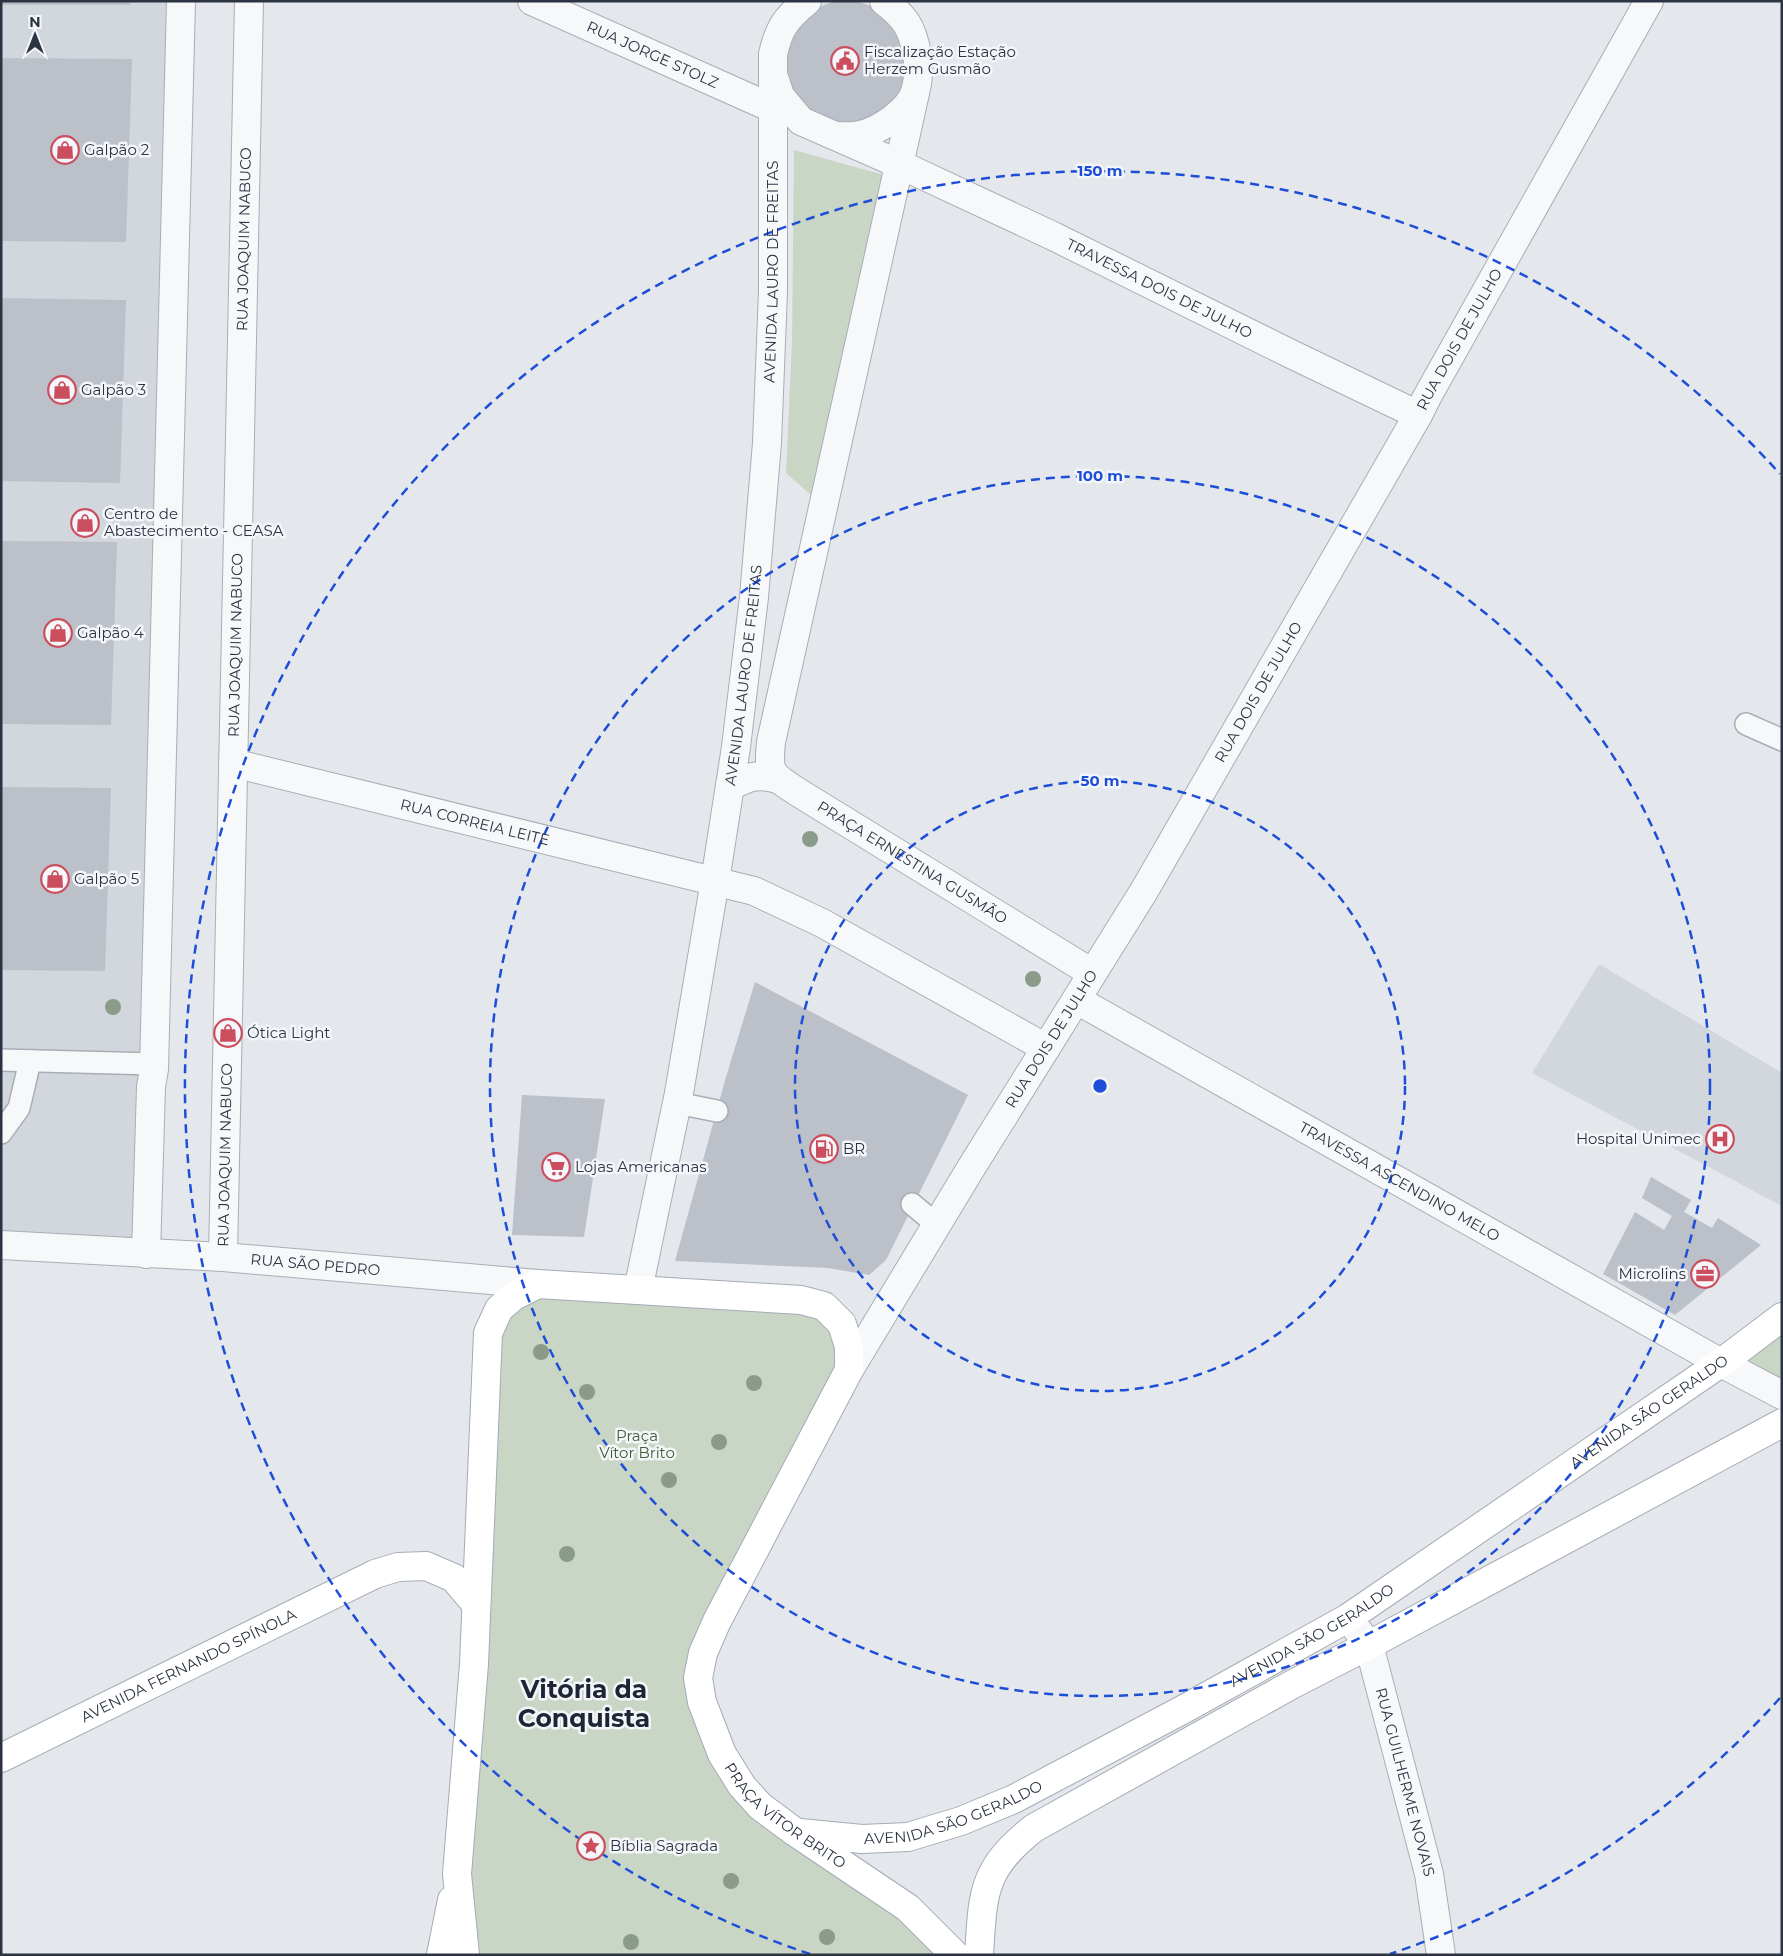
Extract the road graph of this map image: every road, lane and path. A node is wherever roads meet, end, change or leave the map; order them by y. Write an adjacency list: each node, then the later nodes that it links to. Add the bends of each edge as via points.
1 (181, 1): 27 (street)
2 (248, 1): 18 (street, RUA JOAQUIM NABUCO)
3 (532, 1): 12 (street, RUA JORGE STOLZ)
4 (775, 1): 10 (street, AVENIDA LAURO DE FREITAS)
5 (807, 1): 10 (street, via 783,24)
6 (884, 1): 9 (street, via 900,13)
7 (901, 1): 9 (lane)
8 (1649, 1): 15 (street, RUA DOIS DE JULHO)
9 (913, 34): 11 (street, via 919,68)
10 (774, 54): 12 (street, AVENIDA LAURO DE FREITAS); 13 (street, TRAVESSA DOIS DE JULHO, via 780,96 801,121)
11 (915, 93): 13 (street, via 890,122 874,131 858,136); 14 (street)
12 (774, 109): 20 (street, AVENIDA LAURO DE FREITAS, via 767,443 754,597)
13 (837, 136): 14 (street, TRAVESSA DOIS DE JULHO)
14 (899, 164): 15 (street, TRAVESSA DOIS DE JULHO); 19 (street, via 771,742 769,761)
15 (1418, 415): 22 (street, RUA DOIS DE JULHO, via 1144,891)
16 (1746, 724): 17 (lane)
17 (1782, 740)
18 (233, 763): 21 (street, RUA CORREIA LEITE); 35 (street, RUA JOAQUIM NABUCO)
19 (778, 779): 20 (street, PRAÇA ERNESTINA GUSMÃO, via 750,776); 22 (street, PRAÇA ERNESTINA GUSMÃO)
20 (730, 786): 21 (street, AVENIDA LAURO DE FREITAS)
21 (715, 881): 24 (street, via 754,891 822,923); 28 (street, AVENIDA LAURO DE FREITAS)
22 (1092, 973): 23 (street, RUA DOIS DE JULHO)
23 (1077, 1000): 24 (street, RUA DOIS DE JULHO); 39 (street, TRAVESSA ASCENDINO MELO)
24 (1046, 1048): 32 (street, RUA DOIS DE JULHO)
25 (1, 1060): 26 (lane)
26 (30, 1061): 27 (lane); 30 (lane, via 19,1108)
27 (154, 1064): 34 (street)
28 (677, 1103): 29 (lane); 37 (street, AVENIDA LAURO DE FREITAS)
29 (717, 1111)
30 (1, 1133)
31 (912, 1204): 32 (lane)
32 (937, 1225): 40 (street, RUA DOIS DE JULHO)
33 (1, 1245): 34 (street, RUA SÃO PEDRO)
34 (146, 1254): 35 (street, RUA SÃO PEDRO)
35 (223, 1257): 36 (street, RUA SÃO PEDRO)
36 (538, 1284): 37 (main road, PRAÇA VÍTOR BRITO); 43 (main road, PRAÇA VÍTOR BRITO, via 514,1296 499,1309 488,1333)
37 (638, 1290): 40 (main road, PRAÇA VÍTOR BRITO, via 801,1300 824,1306 842,1324 849,1347)
38 (1782, 1317): 39 (main road, AVENIDA SÃO GERALDO)
39 (1722, 1363): 41 (street, TRAVESSA ASCENDINO MELO); 44 (main road, AVENIDA SÃO GERALDO)
40 (849, 1370): 47 (main road, PRAÇA VÍTOR BRITO, via 717,1621 703,1653 698,1678 702,1702 722,1754 742,1786 760,1806)
41 (1782, 1395)
42 (1782, 1423): 45 (main road, AVENIDA SÃO GERALDO)
43 (475, 1603): 46 (main road, AVENIDA FERNANDO SPÍNOLA, via 454,1578 426,1566 398,1567 375,1574); 48 (main road, PRAÇA VÍTOR BRITO, via 474,1664)
44 (1348, 1618): 45 (street, RUA GUILHERME NOVAIS); 47 (main road, AVENIDA SÃO GERALDO, via 1085,1762 1014,1799 961,1821 908,1837 862,1839)
45 (1370, 1645): 52 (main road, AVENIDA SÃO GERALDO, via 1293,1684 1034,1828 1014,1844 990,1877 982,1901); 53 (street, RUA GUILHERME NOVAIS, via 1429,1874)
46 (1, 1758)
47 (795, 1832): 51 (main road, PRAÇA VÍTOR BRITO, via 908,1908)
48 (457, 1874): 49 (main road); 50 (main road, PRAÇA VÍTOR BRITO)
49 (441, 1955)
50 (465, 1955)
51 (954, 1955)
52 (979, 1955)
53 (1441, 1955)

